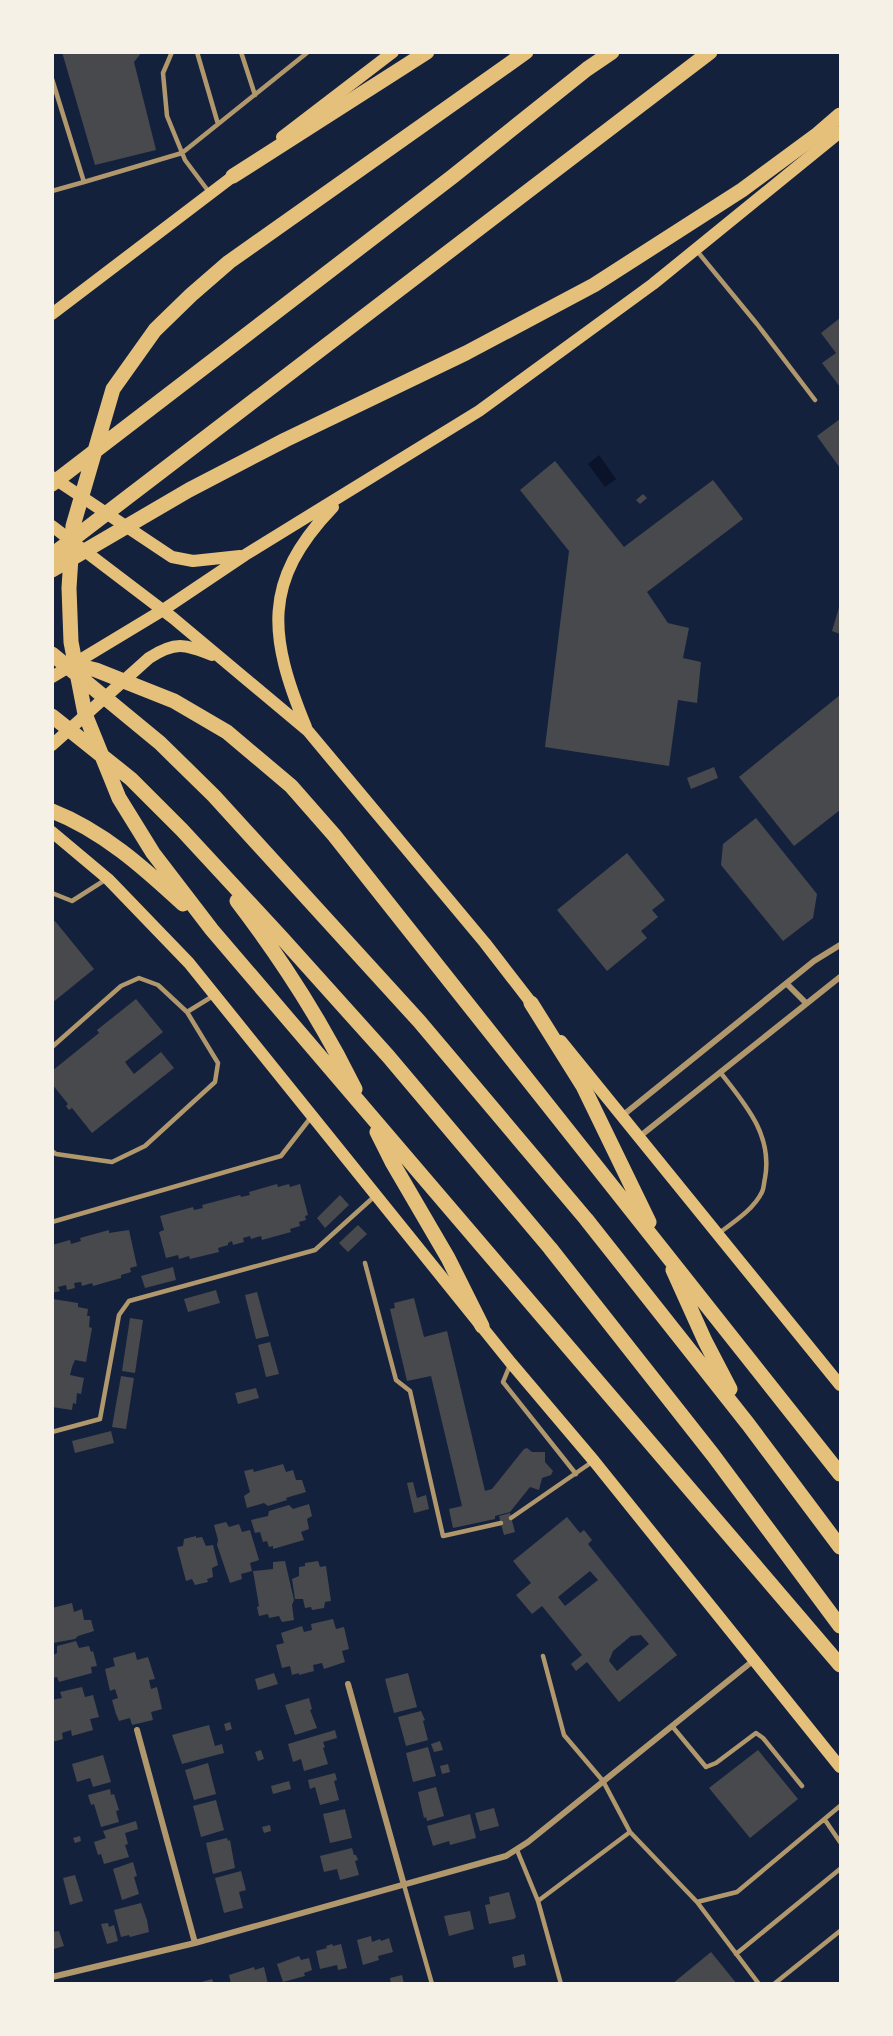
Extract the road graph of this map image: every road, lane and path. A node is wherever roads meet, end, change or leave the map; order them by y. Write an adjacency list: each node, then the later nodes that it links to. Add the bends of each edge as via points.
1 (172, 52): 17 (lane, via 163,73 167,116)
2 (197, 52): 15 (lane)
3 (241, 52): 13 (lane)
4 (308, 52): 13 (lane)
5 (393, 52): 18 (main road)
6 (428, 52): 18 (highway)
7 (526, 52): 46 (highway, via 229,262 155,330 113,389 73,526 71,642 85,714 119,798 153,853)
8 (607, 52): 11 (highway)
9 (612, 52): 11 (highway)
10 (710, 52): 28 (highway)
11 (587, 69): 25 (highway, via 208,366)
12 (52, 79): 19 (lane)
13 (255, 95): 15 (lane)
14 (840, 115): 30 (highway, via 742,189 594,285 189,490)
15 (218, 124): 17 (lane)
16 (840, 132): 22 (main road)
17 (182, 153): 19 (lane); 21 (lane)
18 (233, 176): 21 (main road)
19 (84, 182): 20 (lane)
20 (52, 191)
21 (211, 195): 23 (main road)
22 (695, 249): 24 (lane); 26 (main road, via 479,411)
23 (52, 314)
24 (815, 400)
25 (52, 481): 29 (main road, via 172,557 193,561)
26 (344, 495): 29 (main road); 37 (main road, via 302,543 279,599 282,660)
27 (52, 526): 31 (main road)
28 (52, 555)
29 (245, 555): 31 (main road)
30 (52, 570)
31 (162, 610): 33 (main road); 35 (main road)
32 (52, 654): 67 (highway, via 214,796 316,906 556,1183)
33 (221, 658): 37 (main road); 38 (main road, via 187,645 163,649)
34 (52, 659): 71 (highway, via 96,670 174,701 227,732 291,786 334,835)
35 (52, 677)
36 (52, 716): 40 (highway, via 131,778)
37 (308, 731): 51 (main road)
38 (52, 745)
39 (52, 811): 46 (highway, via 115,846)
40 (182, 830): 64 (highway, via 266,939 330,1038 392,1162); 75 (highway, via 388,1056 550,1248 713,1455)
41 (52, 832): 43 (main road)
42 (52, 842): 43 (main road)
43 (74, 849): 44 (main road)
44 (108, 879): 45 (lane, via 72,901); 50 (main road)
45 (52, 892)
46 (212, 930): 78 (highway)
47 (840, 945): 49 (street)
48 (840, 977): 52 (street)
49 (787, 984): 52 (street); 57 (street)
50 (215, 994): 53 (lane); 56 (main road)
51 (531, 1003): 57 (main road); 67 (highway, via 583,1086)
52 (806, 1003): 55 (street)
53 (187, 1012): 54 (lane, via 159,985 139,978 121,986); 59 (lane, via 218,1064 215,1082 145,1146 112,1162)
54 (52, 1047)
55 (720, 1072): 58 (street); 62 (lane, via 749,1111 763,1137 768,1161 762,1191 748,1210)
56 (313, 1115): 60 (main road); 61 (lane, via 281,1156)
57 (622, 1116): 58 (main road)
58 (638, 1137): 62 (main road)
59 (52, 1151)
60 (376, 1195): 64 (main road); 68 (lane, via 315,1250 129,1302 119,1315 100,1419)
61 (52, 1222)
62 (717, 1235): 66 (main road)
63 (365, 1263): 73 (lane, via 396,1380 410,1391 442,1536)
64 (482, 1326): 65 (main road)
65 (511, 1363): 69 (main road); 70 (lane, via 503,1382)
66 (840, 1385)
67 (748, 1424): 74 (highway)
68 (52, 1432)
69 (594, 1461): 70 (lane); 77 (main road)
70 (576, 1474): 72 (lane)
71 (840, 1474)
72 (511, 1518)
73 (501, 1522)
74 (840, 1547)
75 (840, 1626)
76 (543, 1656): 83 (lane, via 564,1735)
77 (754, 1660): 80 (street); 82 (main road)
78 (840, 1665)
79 (348, 1684): 91 (street)
80 (672, 1726): 83 (street); 84 (lane, via 706,1767 756,1733)
81 (137, 1730): 95 (street)
82 (840, 1767)
83 (603, 1782): 87 (lane); 89 (street)
84 (802, 1786)
85 (840, 1806): 86 (lane)
86 (825, 1820): 88 (lane); 93 (lane, via 737,1892)
87 (630, 1832): 92 (lane); 93 (lane)
88 (840, 1842)
89 (517, 1850): 91 (street, via 496,1860); 92 (lane)
90 (840, 1869): 96 (lane)
91 (404, 1885): 95 (street); 98 (lane)
92 (538, 1901): 99 (lane)
93 (698, 1902): 96 (lane)
94 (840, 1931): 101 (lane)
95 (195, 1943): 97 (street)
96 (735, 1954): 100 (lane)
97 (52, 1977)
98 (432, 1983)
99 (561, 1983)
100 (759, 1983)
101 (774, 1983)

